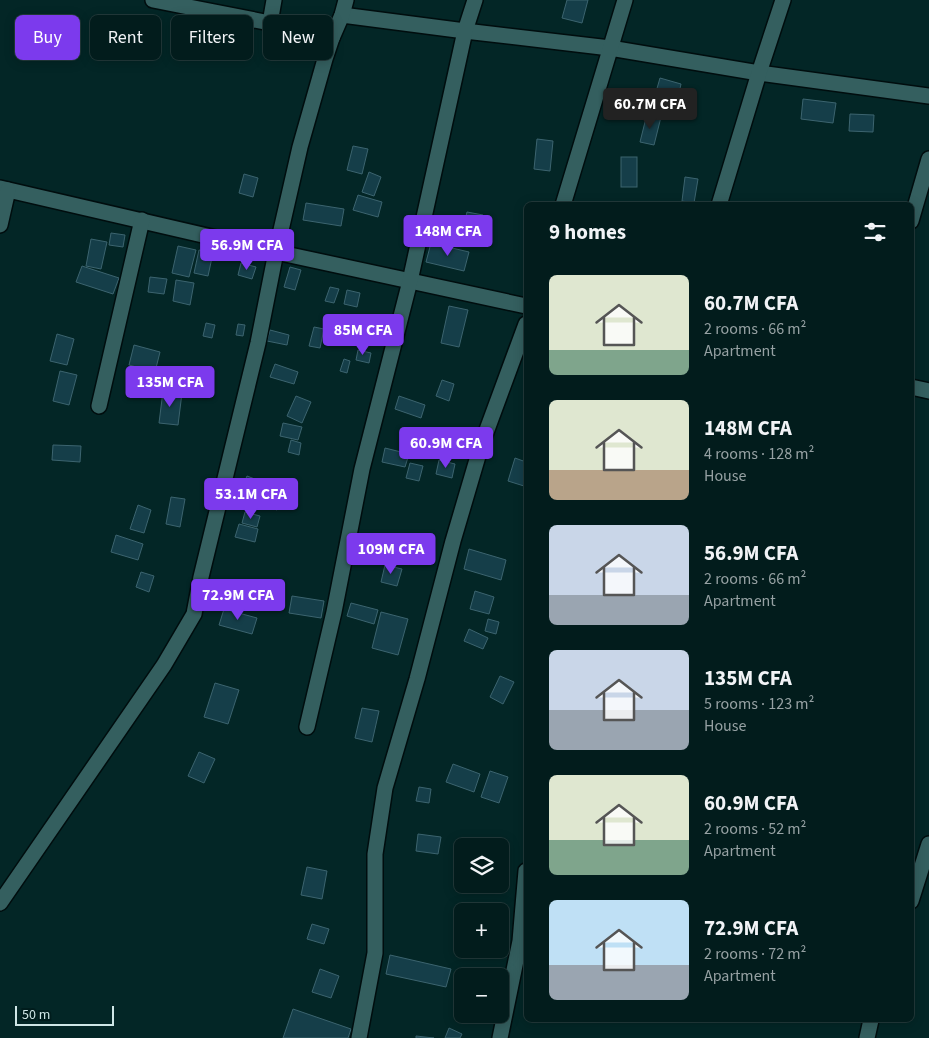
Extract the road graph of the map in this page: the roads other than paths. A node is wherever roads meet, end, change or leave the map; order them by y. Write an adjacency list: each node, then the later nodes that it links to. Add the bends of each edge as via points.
1 (153, 0): 8 (street)
2 (274, 0): 7 (street)
3 (475, 0): 9 (street)
4 (624, 0): 11 (street)
5 (783, 0): 13 (street)
6 (344, 7): 9 (street); 10 (street)
7 (271, 15)
8 (263, 22)
9 (465, 31): 11 (street); 23 (street)
10 (333, 35)
11 (610, 48): 13 (street); 17 (street)
12 (326, 60): 22 (street, via 300,147)
13 (759, 73): 14 (street); 18 (street)
14 (929, 96)
15 (929, 159): 19 (street)
16 (4, 189): 20 (street); 21 (street)
17 (564, 202)
18 (720, 202)
19 (914, 211)
20 (142, 220): 22 (street); 28 (street)
21 (0, 225)
22 (276, 252): 23 (street); 33 (street, via 258,343 194,614 164,665)
23 (410, 281): 24 (street); 29 (street, via 362,469)
24 (524, 306)
25 (524, 329): 35 (street, via 481,446 385,788 375,854 375,953)
26 (914, 388): 27 (street)
27 (929, 391)
28 (99, 406)
29 (307, 727)
30 (929, 844): 31 (street)
31 (914, 892)
32 (524, 894): 36 (street, via 520,941)
33 (0, 903)
34 (871, 1022): 37 (street)
35 (359, 1038)
36 (500, 1038)
37 (867, 1038)

